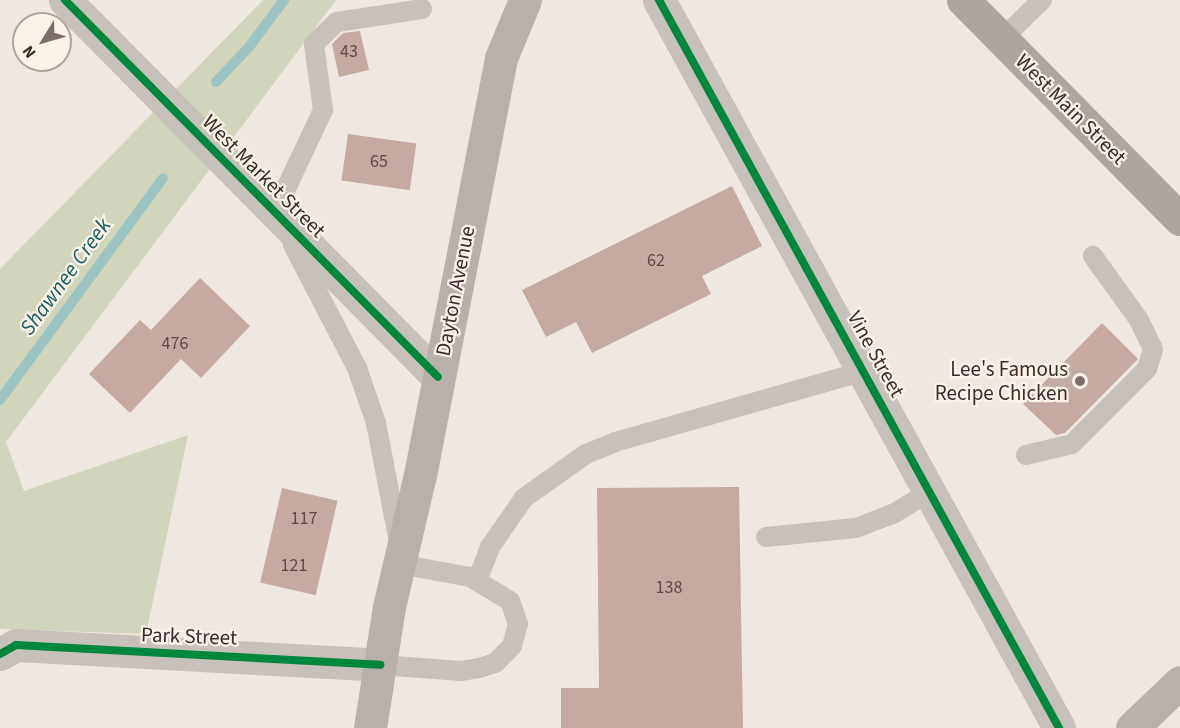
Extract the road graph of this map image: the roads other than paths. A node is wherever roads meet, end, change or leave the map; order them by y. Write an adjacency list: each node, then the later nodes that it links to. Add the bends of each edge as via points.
1 (65, 0): 8 (street, West Market Street)
2 (525, 0): 12 (main road, Dayton Avenue, via 501,58)
3 (659, 0): 11 (street, Vine Street)
4 (963, 0): 7 (main road, West Main Street)
5 (1042, 0): 7 (lane)
6 (422, 9): 8 (lane, via 337,22 314,44 323,110)
7 (1002, 39): 9 (main road, West Main Street)
8 (274, 212): 12 (street, West Market Street); 16 (lane, via 353,356 376,423)
9 (1180, 219)
10 (1093, 256): 13 (lane, via 1139,320 1154,349 1147,369 1072,444)
11 (865, 371): 14 (street, Vine Street); 17 (lane, via 615,442 586,454 524,498 489,547)
12 (438, 377): 16 (main road, Dayton Avenue)
13 (1026, 455)
14 (931, 491): 15 (lane, via 893,514 856,528); 22 (street, Vine Street)
15 (766, 537)
16 (400, 559): 17 (lane); 19 (main road, Dayton Avenue)
17 (477, 581): 19 (lane, via 510,601 518,624 512,646 495,663 460,671)
18 (0, 654): 19 (street, Park Street, via 16,645)
19 (380, 665): 21 (main road, Dayton Avenue)
20 (1180, 682): 23 (main road)
21 (370, 728)
22 (1059, 728)
23 (1132, 728)

